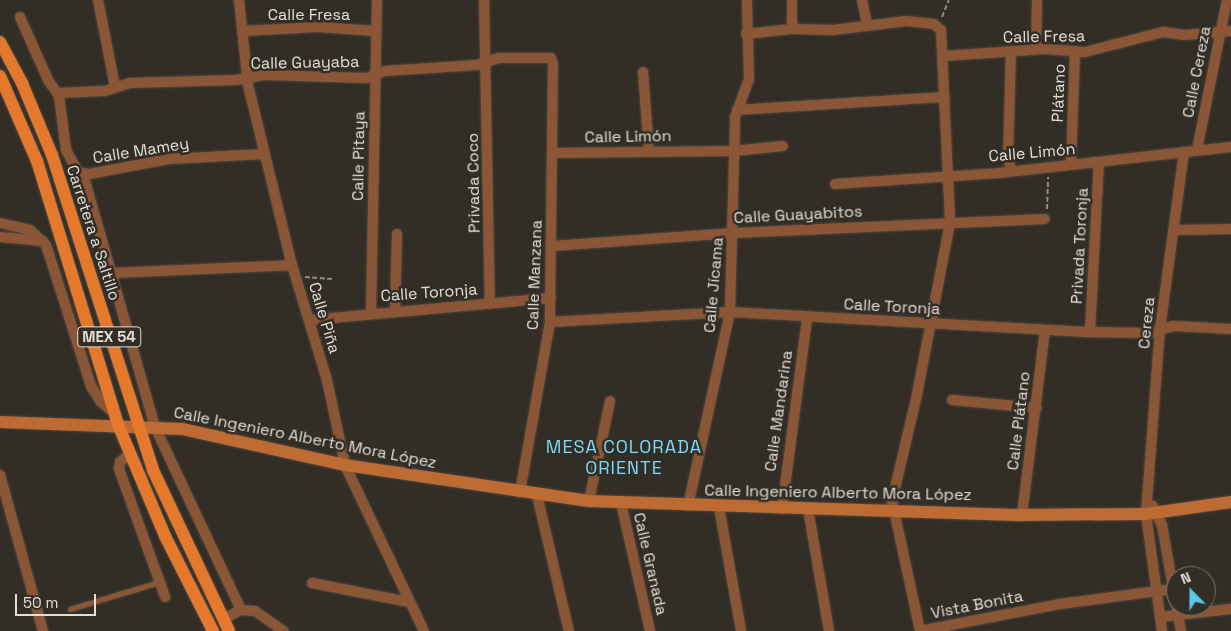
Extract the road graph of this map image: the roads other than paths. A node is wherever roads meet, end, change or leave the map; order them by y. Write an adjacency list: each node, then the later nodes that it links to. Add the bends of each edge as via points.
1 (98, 0): 29 (street)
2 (239, 0): 15 (street, Calle Piña)
3 (377, 0): 13 (street, Calle Pitaya)
4 (484, 0): 24 (street, Privada Coco)
5 (747, 0): 17 (street, Calle Jícama)
6 (792, 0): 12 (street)
7 (862, 0): 11 (street)
8 (1037, 0): 19 (street)
9 (1226, 0): 16 (street, Calle Cereza)
10 (20, 17): 30 (street, via 48,80)
11 (866, 24): 12 (street, via 833,30); 22 (street, via 906,21 938,26)
12 (792, 29): 17 (street)
13 (375, 31): 15 (street, Calle Fresa, via 318,27); 26 (street, Calle Pitaya)
14 (1231, 31): 16 (street, Calle Fresa)
15 (243, 32): 28 (street, Calle Piña)
16 (1219, 32): 21 (street, Calle Fresa, via 1185,35 1163,32 1093,51); 36 (street, Calle Cereza)
17 (746, 34): 32 (street, Calle Jícama, via 749,79)
18 (0, 42): 42 (main road, Carretera a Saltillo / MEX 54, via 22,83)
19 (1036, 49): 20 (street, Calle Fresa); 21 (street, Calle Fresa)
20 (1011, 52): 22 (street, Calle Fresa); 45 (street, via 1008,158)
21 (1075, 52): 44 (street, Plátano)
22 (945, 56): 31 (street)
23 (551, 58): 24 (street, Calle Guayaba, via 499,58); 40 (street, Calle Manzana)
24 (488, 62): 26 (street, Calle Guayaba); 62 (street, Privada Coco)
25 (643, 72): 37 (street)
26 (376, 74): 28 (street, Calle Guayaba, via 367,78); 65 (street, Calle Pitaya)
27 (0, 76): 77 (main road, Carretera a Saltillo / MEX 54, via 37,161)
28 (247, 78): 29 (street, Calle Guayaba, via 130,82); 41 (street, Calle Piña)
29 (115, 88): 30 (street, Calle Guayaba)
30 (58, 93): 35 (street)
31 (945, 97): 32 (street); 47 (street)
32 (737, 110): 38 (street, Calle Jícama)
33 (783, 146): 38 (street, Calle Limón)
34 (1231, 148): 36 (street, Calle Limón)
35 (66, 150): 42 (street); 46 (street, Calle Mamey, via 73,167)
36 (1197, 150): 39 (street, Calle Limón)
37 (649, 151): 38 (street, Calle Limón); 40 (street, Calle Limón)
38 (733, 151): 54 (street, Calle Jícama)
39 (1184, 152): 43 (street, Calle Limón); 53 (street, Cereza)
40 (553, 153): 58 (street, Calle Manzana)
41 (265, 154): 46 (street, Calle Mamey, via 169,159); 59 (street, Calle Piña)
42 (52, 155): 80 (main road, Carretera a Saltillo / MEX 54)
43 (1099, 162): 44 (street, Calle Limón); 73 (street, Privada Toronja)
44 (1070, 165): 45 (street, Calle Limón)
45 (1011, 170): 47 (street, Calle Limón)
46 (82, 174): 60 (street)
47 (947, 177): 48 (street, Calle Limón); 51 (street)
48 (835, 184)
49 (1045, 219): 51 (street, Calle Guayabitos)
50 (0, 223): 57 (street, via 30,230)
51 (950, 223): 54 (street, Calle Guayabitos); 69 (street)
52 (1231, 229): 53 (street)
53 (1175, 230): 70 (street, Cereza)
54 (734, 233): 58 (street, Calle Guayabitos); 64 (street, Calle Jícama)
55 (397, 234): 63 (street)
56 (0, 237): 57 (street)
57 (43, 241): 77 (street, via 50,252 90,386)
58 (552, 246): 61 (street, Calle Manzana)
59 (292, 266): 60 (street); 67 (street, Calle Piña)
60 (111, 273): 81 (street, via 126,337)
61 (551, 298): 62 (street, Calle Toronja); 68 (street, Calle Manzana)
62 (490, 304): 63 (street, Calle Toronja)
63 (395, 311): 65 (street, Calle Toronja)
64 (730, 312): 66 (street, Calle Toronja); 68 (street, Calle Toronja); 90 (street, Calle Jícama)
65 (370, 313): 67 (street, Calle Toronja)
66 (807, 318): 69 (street, Calle Toronja); 92 (street, Calle Mandarina)
67 (310, 320): 83 (street, Calle Piña)
68 (550, 322): 85 (street, Calle Manzana)
69 (930, 324): 72 (street, Calle Toronja); 94 (street, via 893,494)
70 (1160, 329): 71 (street, Calle Toronja, via 1173,326); 73 (street, Calle Toronja, via 1149,333); 96 (street, Cereza, via 1149,499)
71 (1231, 329)
72 (1045, 330): 73 (street, Calle Toronja); 76 (street, Calle Plátano)
73 (1090, 332)
74 (952, 400): 76 (street)
75 (610, 401): 87 (street)
76 (1037, 408): 95 (street, Calle Plátano)
77 (115, 414): 79 (main road, Carretera a Saltillo / MEX 54)
78 (0, 422): 79 (street, Calle Ingeniero Alberto Mora López)
79 (119, 427): 80 (street, Calle Ingeniero Alberto Mora López); 82 (main road, Carretera a Saltillo / MEX 54)
80 (138, 427): 81 (street, Calle Ingeniero Alberto Mora López); 112 (main road, Carretera a Saltillo / MEX 54, via 165,498)
81 (155, 427): 83 (street, Calle Ingeniero Alberto Mora López, via 182,429); 105 (street)
82 (130, 454): 98 (street, via 120,462 120,469); 111 (main road, Carretera a Saltillo / MEX 54)
83 (345, 465): 85 (street, Calle Ingeniero Alberto Mora López); 103 (street, Calle Piña)
84 (0, 475): 113 (street)
85 (520, 492): 86 (street, Calle Ingeniero Alberto Mora López)
86 (537, 495): 87 (street, Calle Ingeniero Alberto Mora López); 116 (street)
87 (589, 501): 89 (street, Calle Ingeniero Alberto Mora López)
88 (1231, 502): 96 (street, Calle Ingeniero Alberto Mora López)
89 (621, 503): 90 (street, Calle Ingeniero Alberto Mora López); 117 (street, Calle Granada)
90 (688, 506): 91 (street, Calle Ingeniero Alberto Mora López)
91 (719, 507): 92 (street, Calle Ingeniero Alberto Mora López); 118 (street)
92 (782, 508): 93 (street, Calle Ingeniero Alberto Mora López)
93 (808, 509): 94 (street, Calle Ingeniero Alberto Mora López); 119 (street)
94 (893, 509): 95 (street, Calle Ingeniero Alberto Mora López); 120 (street)
95 (1022, 514): 96 (street, Calle Ingeniero Alberto Mora López)
96 (1152, 514): 97 (street); 101 (street)
97 (1167, 566)
98 (159, 582): 102 (street); 104 (lane)
99 (312, 583): 103 (street)
100 (1166, 590): 101 (street, Vista Bonita)
101 (1156, 591): 110 (street); 120 (street, Vista Bonita, via 1040,608)
102 (165, 597)
103 (409, 602): 115 (street, Calle Piña)
104 (70, 609)
105 (240, 610): 112 (street); 114 (street, via 255,611)
106 (1216, 610): 107 (street)
107 (1231, 610)
108 (1166, 614): 110 (street)
109 (1178, 616): 122 (street)
110 (1160, 617): 121 (street)
111 (210, 626)
112 (226, 626)
113 (43, 631)
114 (284, 631)
115 (424, 631)
116 (569, 631)
117 (650, 631)
118 (741, 631)
119 (829, 631)
120 (920, 631)
121 (1162, 631)
122 (1181, 631)

